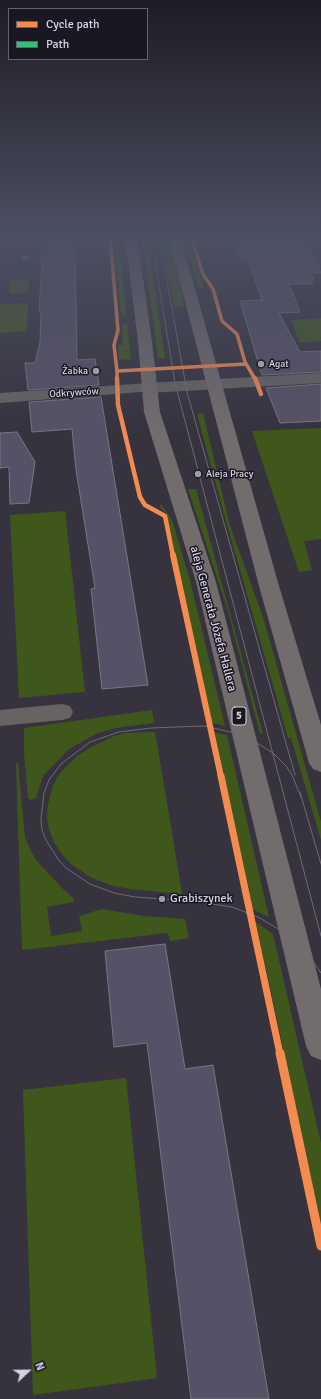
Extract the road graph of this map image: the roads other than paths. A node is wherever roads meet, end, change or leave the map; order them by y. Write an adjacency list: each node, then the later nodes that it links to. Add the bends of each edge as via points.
1 (140, 301): 5 (main road, aleja Generała Józefa Hallera / 5)
2 (193, 301): 4 (main road)
3 (321, 378): 4 (street)
4 (216, 384): 5 (street, Odkrywców); 9 (main road, via 269,586)
5 (149, 388): 6 (street, Odkrywców); 10 (main road, aleja Generała Józefa Hallera / 5, via 152,412 165,457 206,582)
6 (0, 398)
7 (62, 712): 8 (street)
8 (0, 718)
9 (321, 762)
10 (321, 1046)

